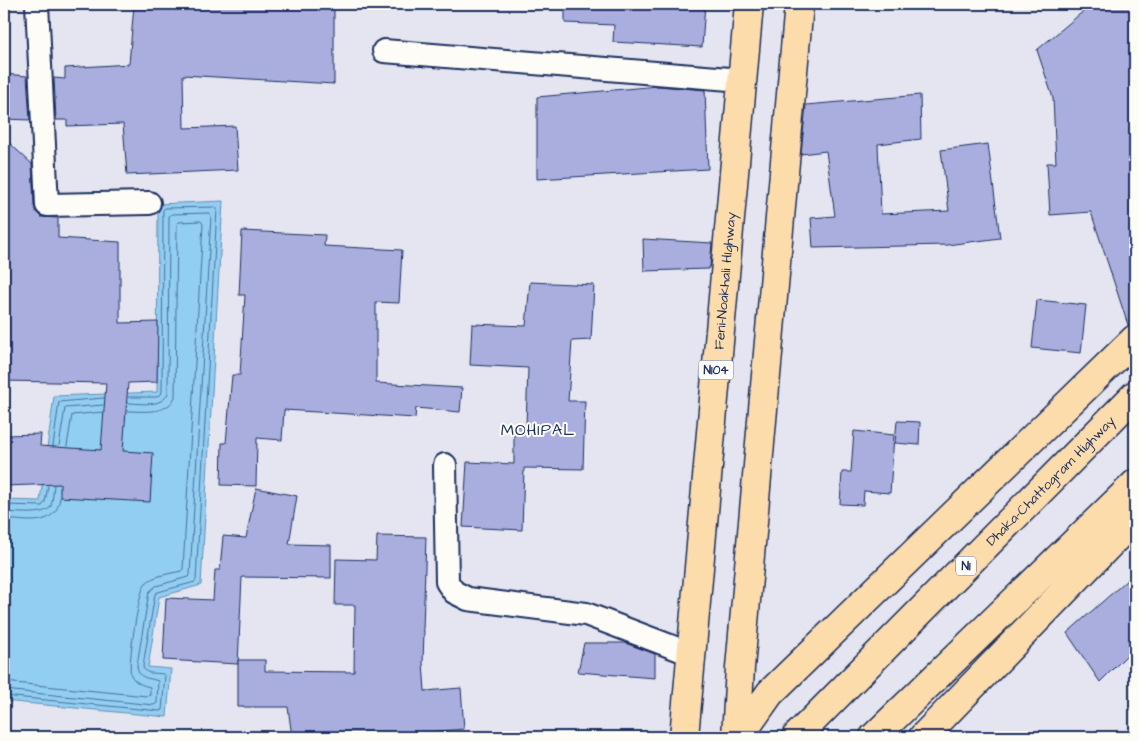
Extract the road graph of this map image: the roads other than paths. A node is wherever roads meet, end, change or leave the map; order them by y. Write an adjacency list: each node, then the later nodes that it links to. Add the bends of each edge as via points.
1 (37, 4): 6 (street, via 48,205)
2 (749, 4): 5 (highway, Feni-Noakhali HIghway / N104)
3 (799, 4): 14 (highway, via 740,668)
4 (384, 51): 5 (street)
5 (742, 80): 12 (highway, Feni-Noakhali HIghway / N104)
6 (149, 203)
7 (1135, 339): 14 (highway, via 770,693)
8 (1135, 395): 15 (highway, Dhaka-Chattogram Highway / N1)
9 (445, 465): 12 (street, via 448,582 454,592 468,599 586,614)
10 (1135, 484): 16 (highway)
11 (1135, 518): 17 (highway)
12 (691, 654): 13 (highway, Feni-Noakhali HIghway / N104)
13 (684, 737)
14 (737, 737)
15 (796, 737)
16 (874, 737)
17 (923, 737)

